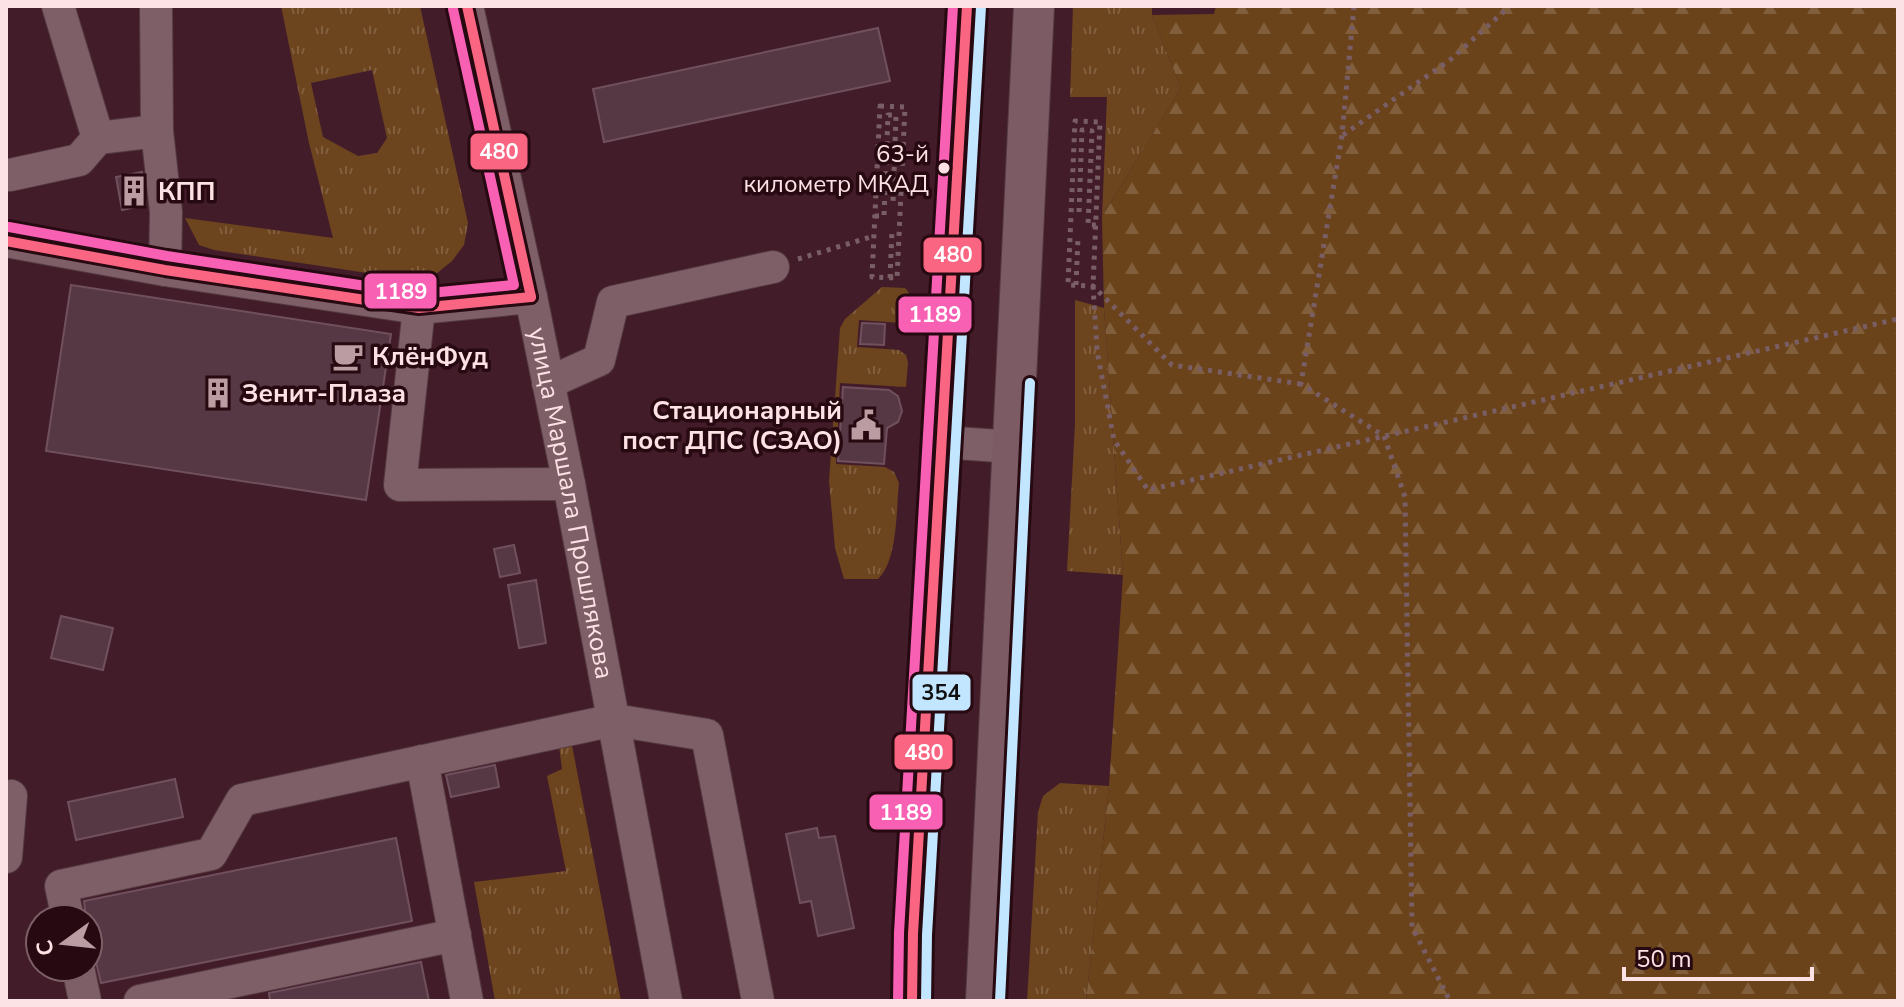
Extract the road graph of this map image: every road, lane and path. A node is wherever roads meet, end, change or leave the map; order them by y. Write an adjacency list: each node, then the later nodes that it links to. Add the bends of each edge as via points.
1 (58, 6): 10 (street)
2 (156, 6): 8 (street)
3 (467, 6): 25 (street, улица Маршала Прошлякова)
4 (967, 6): 31 (main road)
5 (1034, 6): 32 (main road)
6 (1354, 6): 9 (path)
7 (1510, 6): 9 (path, via 1450,60)
8 (157, 131): 10 (street); 21 (street, via 166,212)
9 (1342, 135): 29 (path)
10 (98, 138): 11 (street, via 79,160)
11 (6, 175)
12 (893, 203): 14 (path, via 896,115 888,115 884,216)
13 (1079, 212): 15 (path, via 1082,130 1092,131 1088,225)
14 (875, 216): 17 (path); 22 (path, via 880,106 905,107 897,278)
15 (1096, 225): 23 (path, via 1100,122 1075,121 1068,285); 24 (path)
16 (892, 230): 22 (path)
17 (874, 236): 20 (path); 22 (path, via 872,277)
18 (1078, 237): 23 (path)
19 (6, 241): 21 (street)
20 (773, 267): 28 (street, via 613,302 599,360)
21 (165, 270): 26 (street)
22 (890, 278)
23 (1076, 285): 24 (path)
24 (1093, 286): 29 (path, via 1172,365); 30 (path, via 1097,351 1114,440 1148,490)
25 (531, 297): 26 (street); 28 (street, улица Маршала Прошлякова)
26 (419, 308): 33 (street, via 400,485)
27 (1898, 319): 30 (path)
28 (548, 383): 33 (street, улица Маршала Прошлякова)
29 (1301, 384): 30 (path)
30 (1384, 436): 48 (path, via 1405,497 1412,927)
31 (942, 442): 32 (street); 39 (main road)
32 (1013, 447): 47 (main road)
33 (569, 484): 34 (street, улица Маршала Прошлякова)
34 (614, 720): 35 (street); 43 (street, улица Маршала Прошлякова); 44 (street, via 707,735)
35 (422, 761): 38 (street, via 242,800 211,854 61,886); 40 (street)
36 (11, 796): 37 (street)
37 (6, 857)
38 (65, 903)
39 (913, 934): 45 (main road); 46 (main road)
40 (455, 935): 41 (street); 42 (street)
41 (140, 1001)
42 (467, 1001)
43 (666, 1001)
44 (758, 1001)
45 (901, 1001)
46 (912, 1001)
47 (986, 1001)
48 (1450, 1001)

